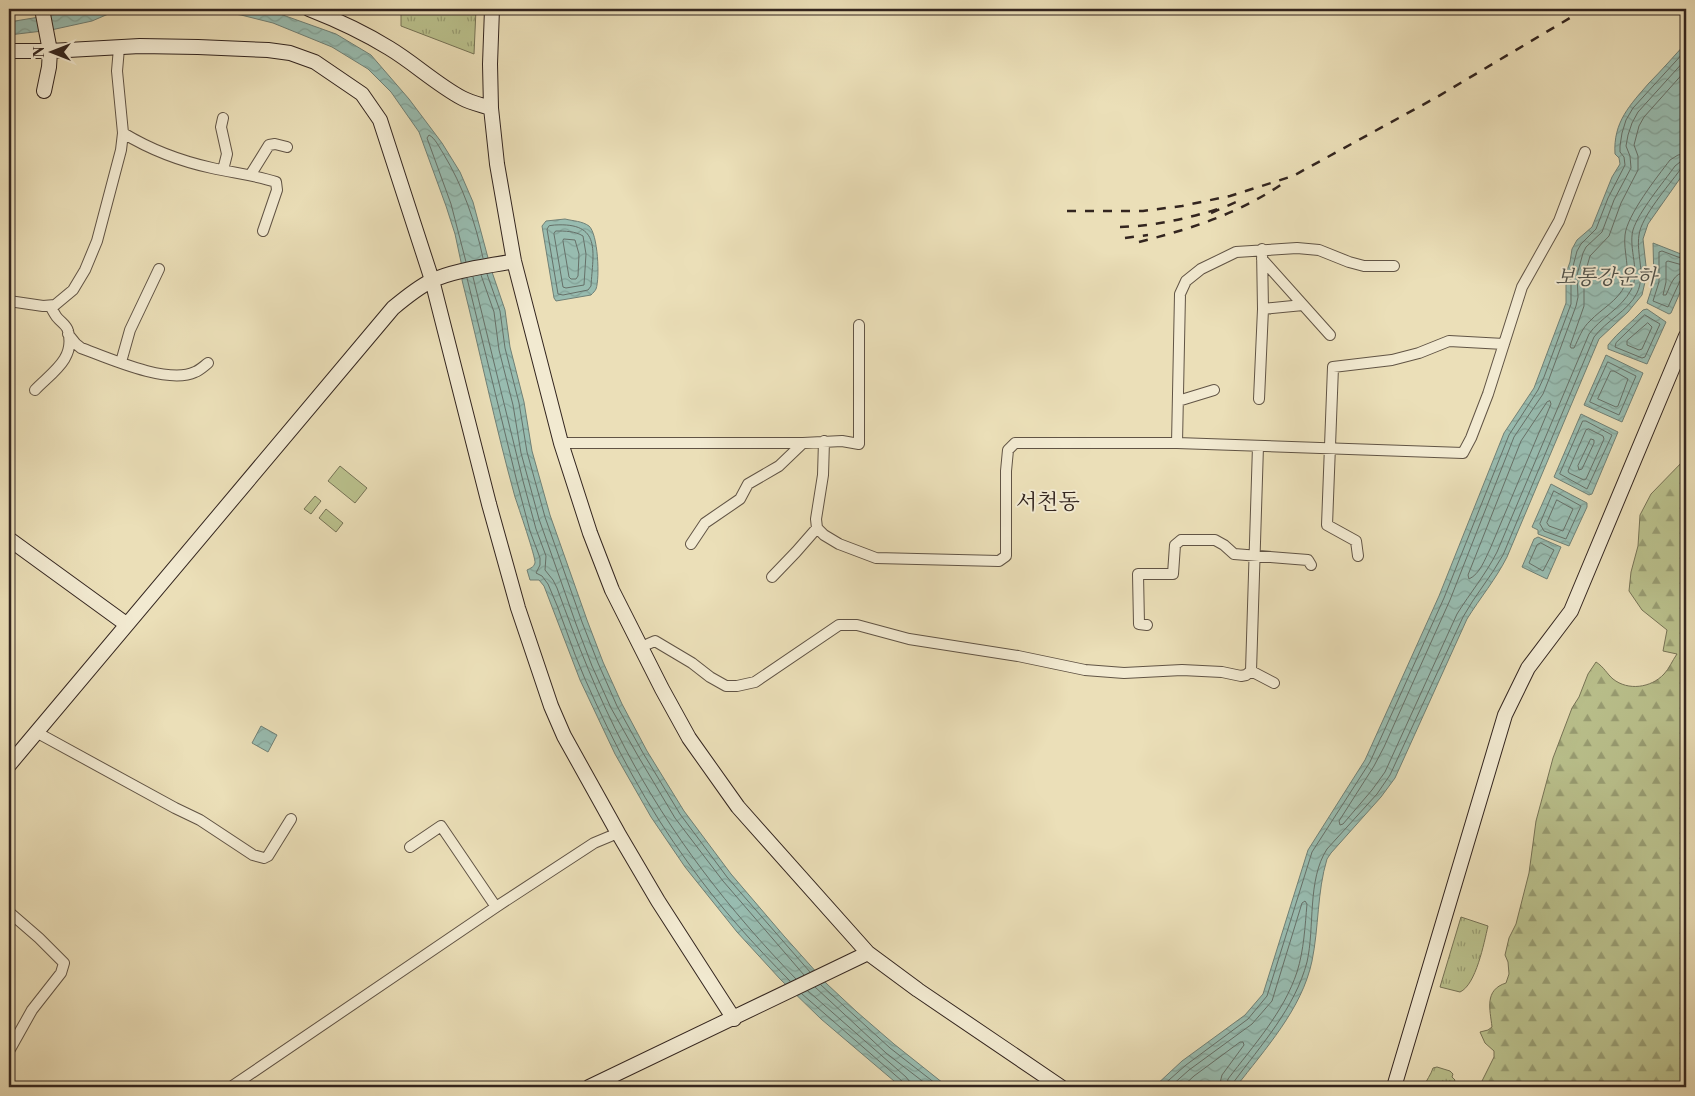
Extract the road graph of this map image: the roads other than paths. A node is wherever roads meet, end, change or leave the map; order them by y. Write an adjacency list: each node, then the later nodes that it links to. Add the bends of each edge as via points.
1 (42, 9): 4 (street)
2 (310, 9): 8 (street, via 390,48 463,99)
3 (492, 9): 8 (street)
4 (49, 44): 5 (street, via 62,50); 6 (street); 7 (street)
5 (119, 48): 10 (street); 20 (street, via 179,46 290,53 315,62 362,94 380,120)
6 (9, 51)
7 (44, 91)
8 (491, 108): 17 (street)
9 (223, 118): 13 (street, via 221,128 227,154)
10 (123, 133): 13 (street, via 172,158); 23 (street, via 94,248 73,290)
11 (287, 147): 14 (street, via 269,145)
12 (1585, 152): 29 (street, via 1559,222 1522,287)
13 (223, 170): 14 (street)
14 (251, 174): 15 (street, via 276,182 277,190)
15 (263, 231)
16 (1262, 254): 18 (street, via 1297,248 1319,250 1364,266); 22 (street); 24 (street); 35 (street, via 1236,252 1201,269 1186,281 1180,294)
17 (514, 261): 20 (street); 37 (street)
18 (1394, 266)
19 (159, 269): 30 (street, via 130,330)
20 (432, 280): 49 (street, via 394,308); 57 (street, via 518,608 564,736)
21 (9, 301): 23 (street)
22 (1303, 305): 24 (street); 27 (street)
23 (50, 306): 26 (street)
24 (1262, 309): 34 (street)
25 (859, 325): 36 (street, via 859,444)
26 (68, 334): 30 (street, via 81,348); 32 (street, via 66,359)
27 (1330, 335)
28 (1686, 336): 67 (street, via 1570,610 1528,668 1505,715)
29 (1504, 344): 41 (street, via 1488,394 1463,453); 41 (street, via 1449,341 1392,360 1333,368)
30 (121, 362): 31 (street, via 138,369 184,375)
31 (208, 363)
32 (35, 390)
33 (1214, 390): 35 (street)
34 (1259, 399)
35 (1178, 401): 38 (street)
36 (824, 441): 39 (street); 42 (street)
37 (561, 443): 39 (street); 51 (street, via 612,590)
38 (1177, 443): 40 (street); 42 (street, via 1015,443 1008,450 1006,471 1006,556 999,561 876,558 839,544)
39 (803, 444): 44 (street, via 778,466 748,484 740,499 705,523)
40 (1258, 446): 41 (street); 45 (street)
41 (1330, 448): 46 (street, via 1327,525 1356,541)
42 (817, 528): 48 (street)
43 (9, 539): 49 (street)
44 (691, 544)
45 (1254, 556): 47 (street, via 1308,560); 50 (street, via 1234,554 1215,540 1181,540 1175,545 1173,574 1138,574 1139,624); 52 (street)
46 (1358, 556)
47 (1311, 565)
48 (772, 577)
49 (126, 624): 54 (street)
50 (1147, 625)
51 (641, 647): 52 (street, via 655,641 726,686 755,682 839,625 857,624 909,639 1085,670 1124,673 1214,671 1241,676); 61 (street, via 689,738 738,807)
52 (1251, 671): 53 (street)
53 (1274, 683)
54 (36, 732): 55 (street); 56 (street, via 200,820 254,855 268,856)
55 (9, 765)
56 (291, 820)
57 (618, 833): 59 (street, via 594,843); 62 (street, via 658,901)
58 (410, 847): 59 (street, via 441,826)
59 (496, 907): 64 (street)
60 (9, 912): 63 (street, via 64,963 61,974 32,1010)
61 (868, 953): 62 (street); 66 (street)
62 (739, 1016): 65 (street)
63 (9, 1051)
64 (231, 1087)
65 (589, 1087)
66 (1061, 1087)
67 (1394, 1087)

